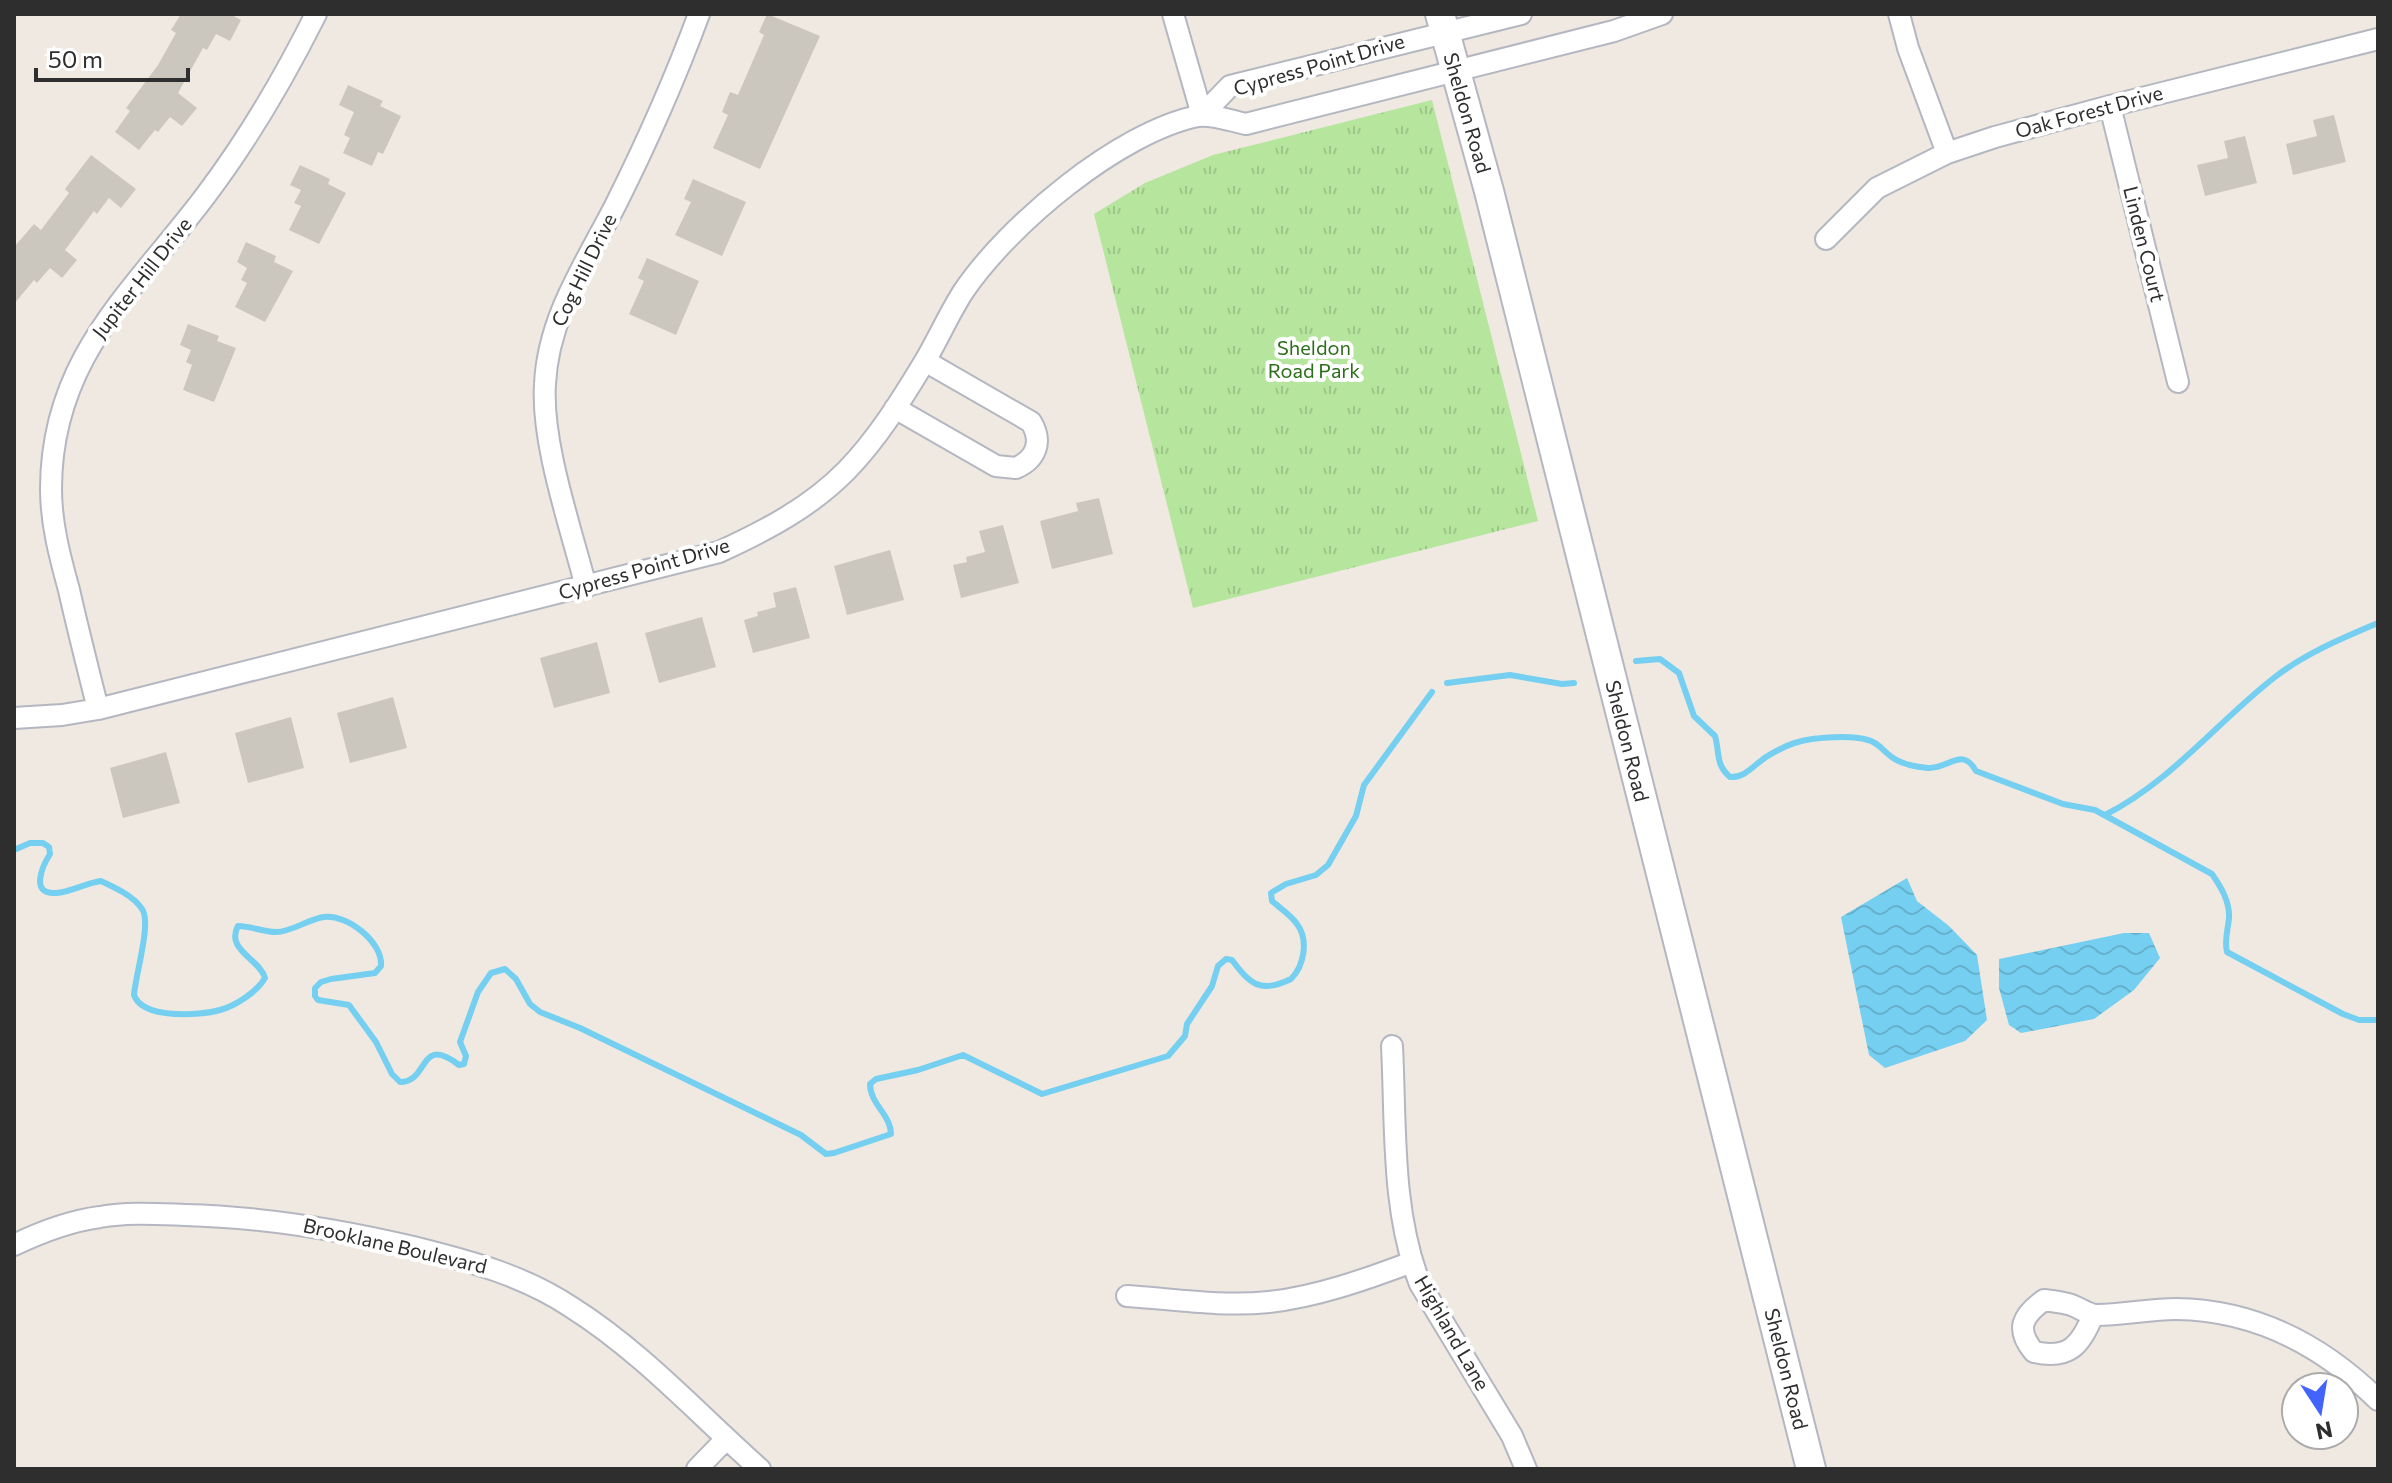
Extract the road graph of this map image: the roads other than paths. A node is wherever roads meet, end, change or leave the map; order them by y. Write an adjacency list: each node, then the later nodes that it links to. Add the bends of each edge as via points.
1 (316, 14): 18 (street, Jupiter Hill Drive, via 249,136 112,311 65,396 56,431 52,520)
2 (699, 14): 17 (street, Cog Hill Drive, via 662,109 569,291 551,340 545,384 549,439)
3 (1173, 14): 11 (street)
4 (1521, 14): 7 (street, Cypress Point Drive)
5 (1662, 14): 9 (street, Cypress Point Drive)
6 (1899, 14): 12 (street)
7 (1442, 22): 9 (main road, Sheldon Road); 11 (street, Cypress Point Drive, via 1230,86)
8 (2378, 39): 10 (street, Oak Forest Drive)
9 (1454, 70): 11 (street, Cypress Point Drive, via 1246,124); 30 (main road, Sheldon Road)
10 (2110, 106): 12 (street, Oak Forest Drive); 15 (street, Linden Court)
11 (1202, 115): 14 (street, Cypress Point Drive, via 1164,127 1112,155 1063,187 1021,224 964,291)
12 (1947, 153): 13 (street, Oak Forest Drive, via 1877,188)
13 (1826, 239)
14 (925, 361): 16 (street, Cypress Point Drive); 16 (street, via 1031,422 1037,444 1033,456 1016,468 996,466)
15 (2178, 382)
16 (895, 408): 17 (street, Cypress Point Drive, via 846,471 768,528 695,560)
17 (586, 587): 18 (street, Cypress Point Drive)
18 (98, 709): 19 (street, Cypress Point Drive)
19 (14, 718)
20 (1392, 1046): 22 (street, Highland Lane, via 1403,1225)
21 (14, 1245): 26 (street, Brooklane Boulevard, via 100,1217 230,1216 343,1230 467,1260 571,1306)
22 (1412, 1262): 23 (street, via 1270,1302); 29 (street, Highland Lane)
23 (1127, 1296)
24 (2093, 1315): 25 (street, via 2220,1311 2315,1347)
25 (2378, 1400)
26 (726, 1439): 27 (street); 28 (street, Brooklane Boulevard)
27 (697, 1469)
28 (760, 1469)
29 (1526, 1469)
30 (1811, 1469)

